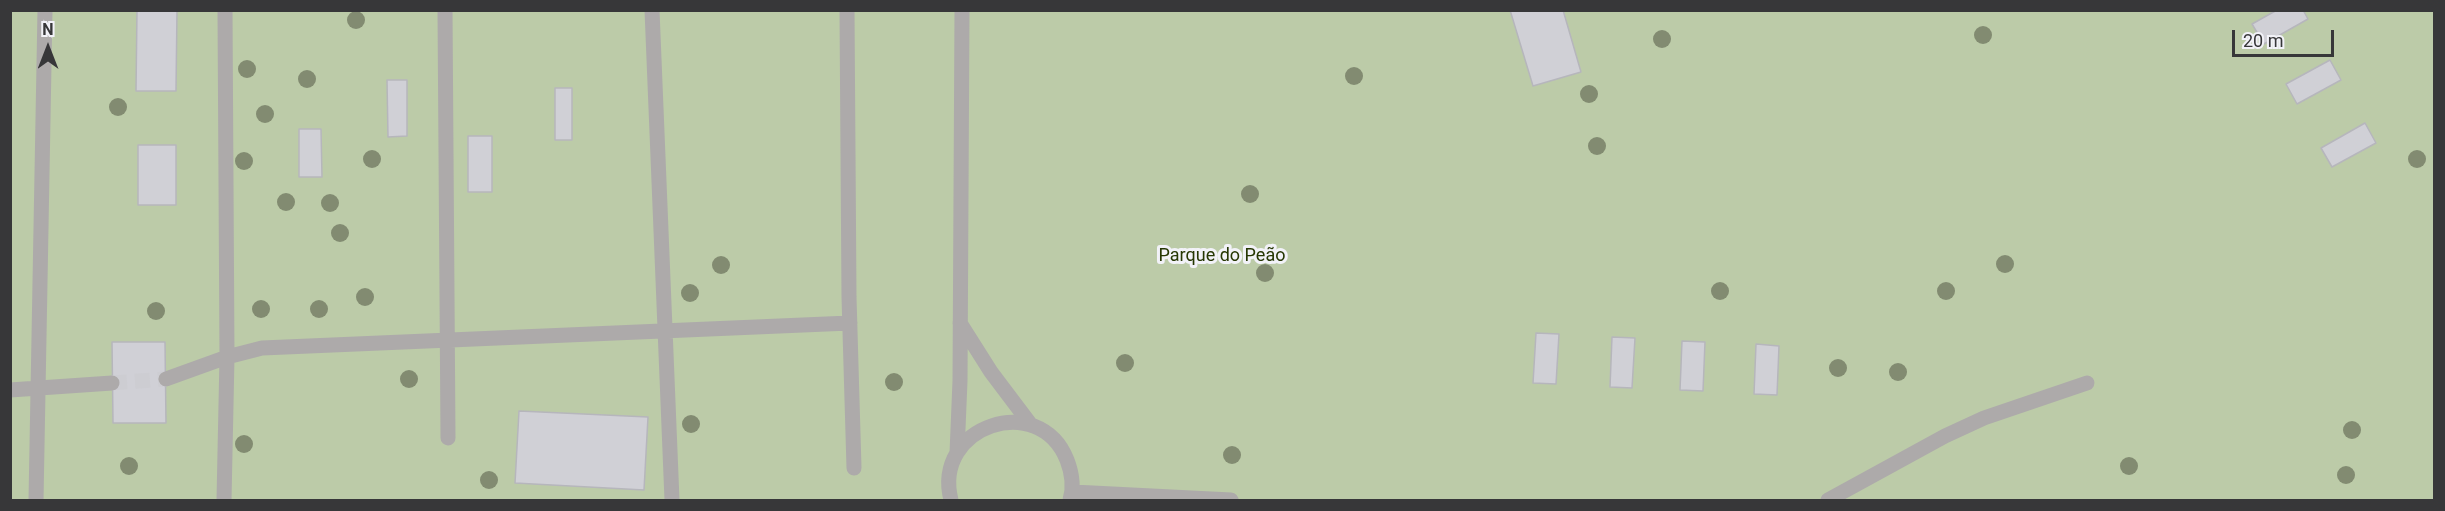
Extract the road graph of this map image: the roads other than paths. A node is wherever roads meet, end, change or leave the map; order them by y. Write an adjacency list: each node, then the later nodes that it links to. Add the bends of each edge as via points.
1 (45, 10): 15 (street)
2 (225, 10): 11 (street)
3 (445, 10): 10 (street)
4 (652, 10): 9 (street)
5 (847, 10): 7 (street)
6 (962, 10): 8 (street)
7 (850, 323): 9 (street); 20 (street)
8 (960, 323): 17 (street); 19 (street)
9 (665, 330): 10 (street); 24 (street)
10 (447, 339): 11 (street, via 262,348); 18 (street)
11 (227, 357): 12 (street); 23 (street)
12 (166, 379)
13 (112, 383): 15 (street)
14 (2086, 383): 27 (street, via 1984,418)
15 (36, 388): 16 (street); 22 (street)
16 (10, 390)
17 (1031, 425): 19 (street, via 1010,422 989,426 970,436); 21 (street, via 1050,435 1064,451 1071,471)
18 (448, 438)
19 (957, 453): 25 (street, via 950,471)
20 (854, 468)
21 (1071, 496): 26 (street)
22 (36, 501)
23 (224, 501)
24 (672, 501)
25 (951, 501)
26 (1231, 501)
27 (1828, 501)

